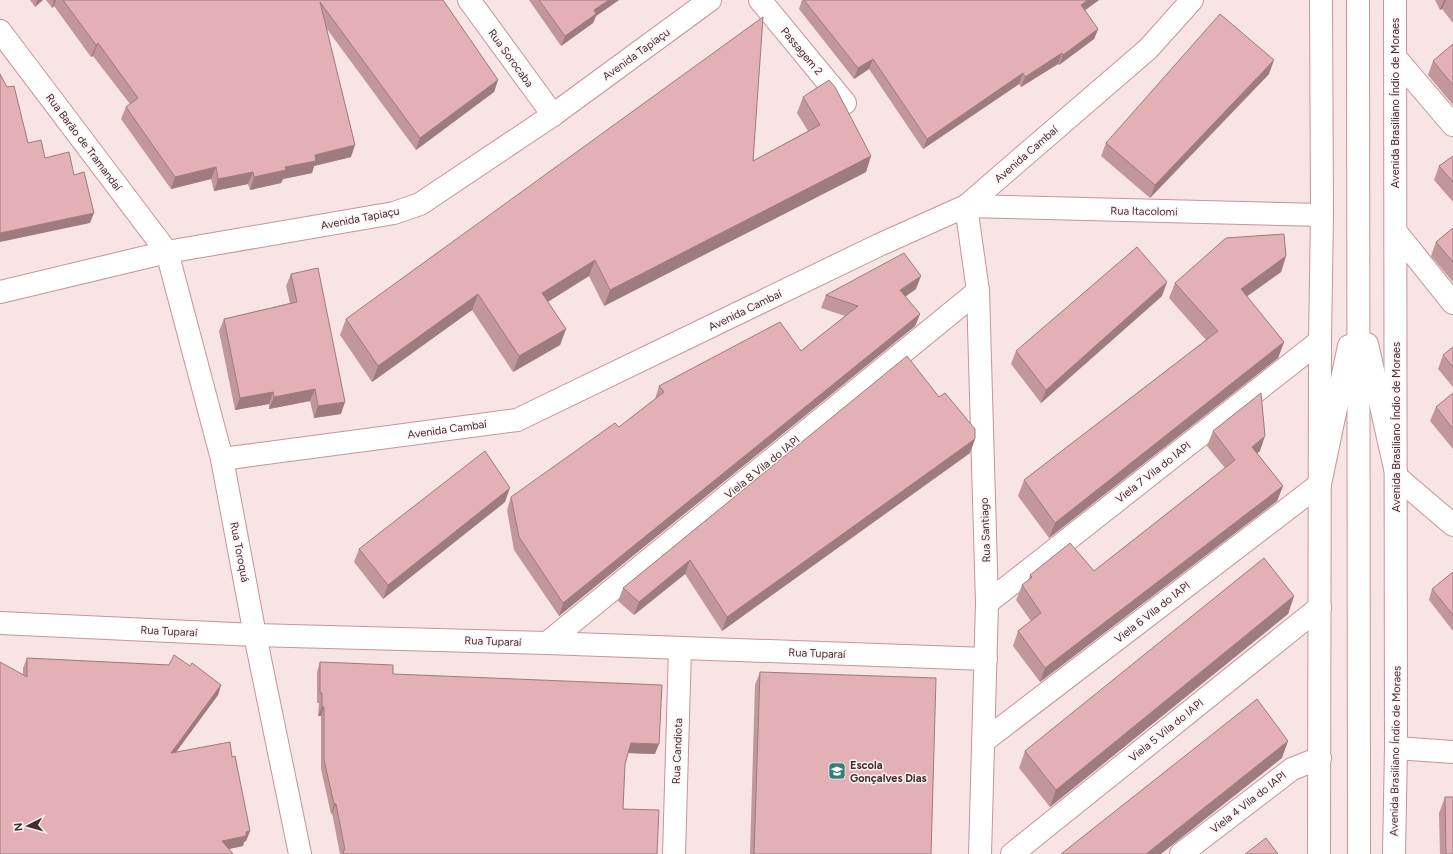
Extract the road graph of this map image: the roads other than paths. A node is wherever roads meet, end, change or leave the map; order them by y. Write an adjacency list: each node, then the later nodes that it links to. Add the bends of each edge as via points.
1 (469, 0): 11 (street, Rua Sorocaba)
2 (710, 0): 11 (street, Avenida Tapiaçu)
3 (760, 0): 10 (street, Passagem 2)
4 (1192, 0): 13 (street, Avenida Cambaí, via 1148,48)
5 (1320, 0): 14 (street)
6 (1358, 0): 19 (street)
7 (1395, 0): 9 (street, Avenida Brasiliano Índio de Moraes)
8 (0, 32): 16 (street, Rua Barão de Tramandaí)
9 (1395, 57): 12 (street); 15 (street, Avenida Brasiliano Índio de Moraes)
10 (845, 103)
11 (553, 115): 16 (street, Avenida Tapiaçu, via 420,204 394,213)
12 (1453, 125)
13 (966, 206): 14 (street, Rua Itacolomi); 17 (street, Rua Santiago); 22 (street, Avenida Cambaí, via 879,245 517,420)
14 (1322, 215): 21 (street)
15 (1396, 232): 20 (street); 23 (street, Avenida Brasiliano Índio de Moraes)
16 (167, 252): 18 (street, Avenida Tapiaçu); 22 (street, Rua Toroquá)
17 (978, 291): 26 (street, Rua Santiago); 30 (street, Viela 8 Vila do IAPI)
18 (0, 292)
19 (1358, 303): 23 (street); 24 (street); 43 (street)
20 (1453, 303)
21 (1320, 341): 24 (street); 26 (street, Viela 7 Vila do IAPI)
22 (222, 459): 29 (street, Rua Toroquá)
23 (1396, 477): 25 (street); 34 (street, Avenida Brasiliano Índio de Moraes)
24 (1320, 484): 27 (street); 33 (street, Viela 6 Vila do IAPI)
25 (1453, 525)
26 (987, 603): 32 (street, Rua Santiago)
27 (1320, 607): 36 (street); 40 (street, Viela 5 Vila do IAPI)
28 (0, 623): 29 (street, Rua Tuparaí)
29 (255, 635): 30 (street, Rua Tuparaí); 37 (street, Rua Toroquá)
30 (546, 643): 31 (street, Rua Tuparaí)
31 (680, 649): 32 (street, Rua Tuparaí); 38 (street, Rua Candiota)
32 (986, 659): 33 (street, Rua Santiago)
33 (984, 741): 39 (street, Rua Santiago)
34 (1396, 748): 35 (street); 44 (street, Avenida Brasiliano Índio de Moraes)
35 (1453, 752)
36 (1320, 758): 41 (street, Viela 4 Vila do IAPI, via 1292,769); 42 (street)
37 (300, 854)
38 (674, 854)
39 (980, 854)
40 (1012, 854)
41 (1181, 854)
42 (1319, 854)
43 (1359, 854)
44 (1394, 854)

